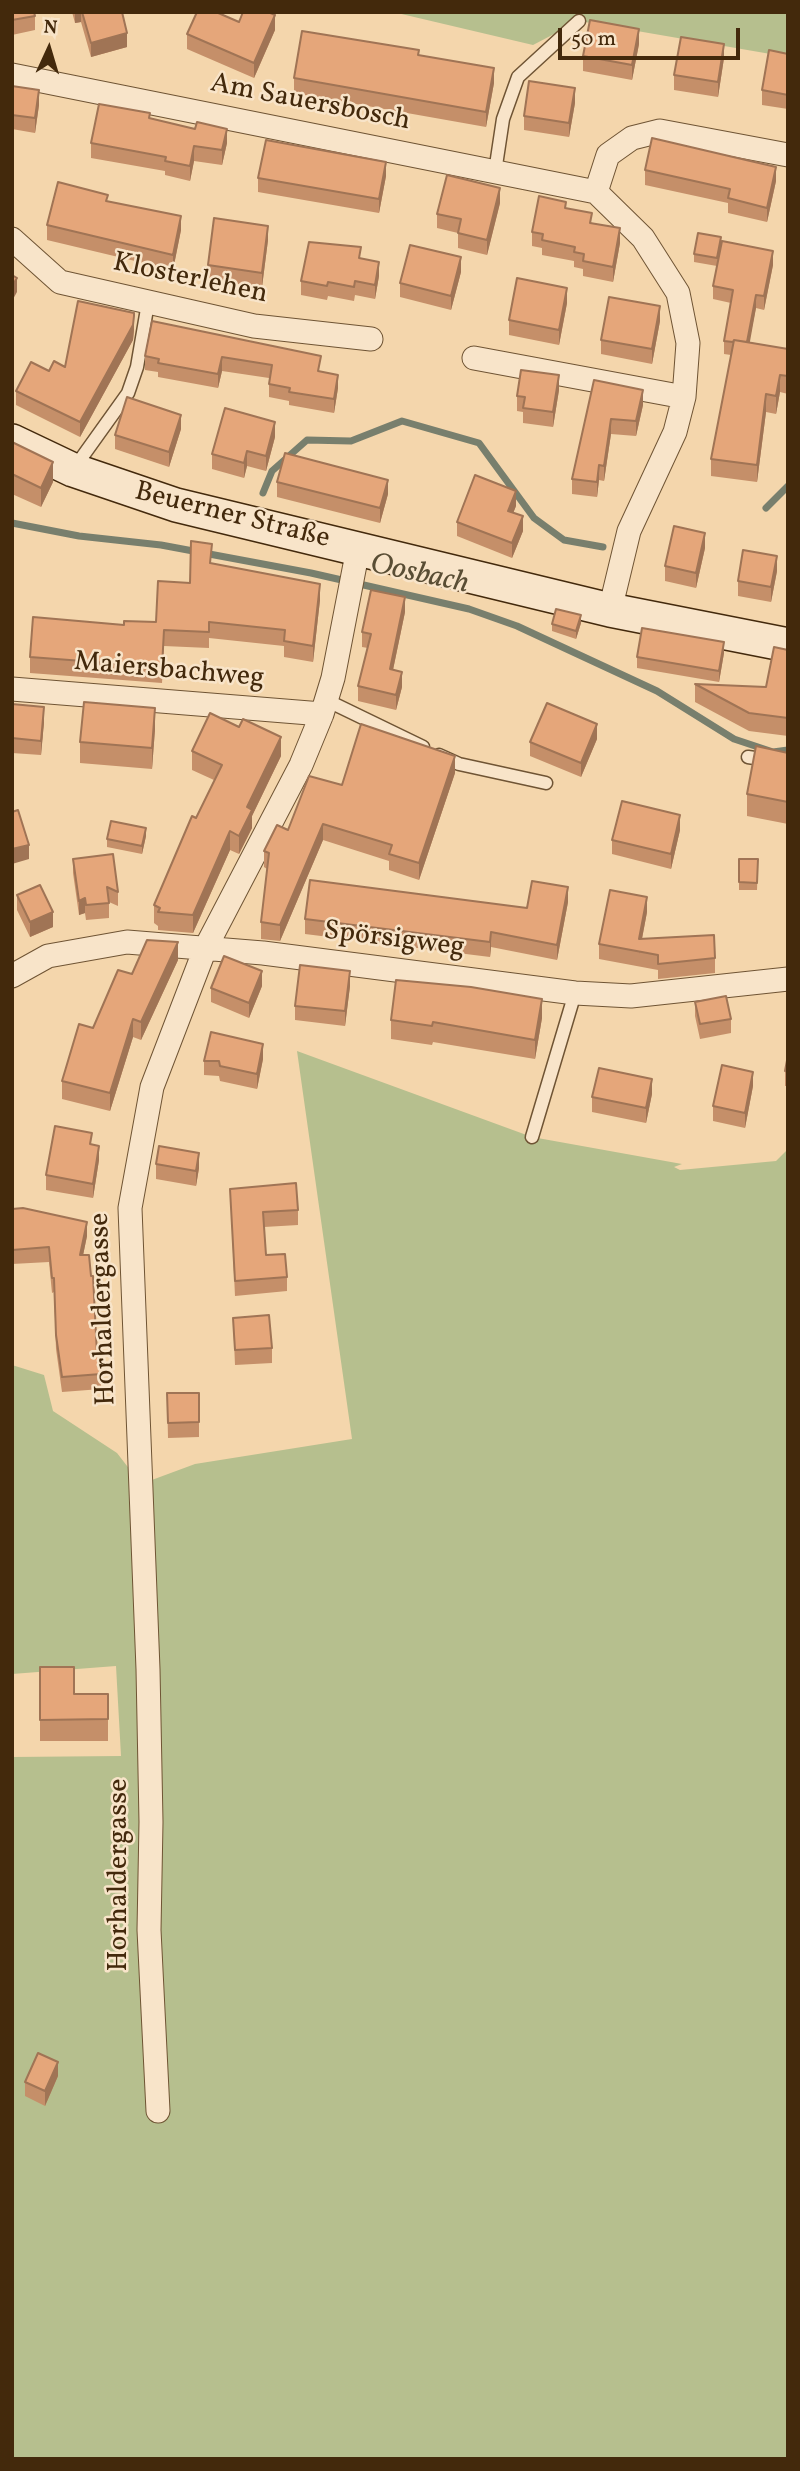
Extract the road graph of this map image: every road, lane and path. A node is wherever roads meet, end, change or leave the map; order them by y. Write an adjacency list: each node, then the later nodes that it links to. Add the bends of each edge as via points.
1 (579, 21): 4 (lane, via 518,77 503,119)
2 (12, 75): 4 (street, Am Sauersbosch)
3 (788, 155): 5 (street, via 660,131 632,138 608,155)
4 (495, 172): 5 (street, Am Sauersbosch)
5 (596, 192): 10 (street, via 643,238 678,293 688,343)
6 (12, 239): 7 (street, Klosterlehen, via 60,282)
7 (148, 303): 8 (street, Klosterlehen, via 254,326); 12 (lane, via 128,393)
8 (371, 339)
9 (474, 358): 10 (street)
10 (684, 397): 14 (street, via 675,432 629,531)
11 (12, 441): 12 (main road, Beuerner Straße)
12 (73, 470): 13 (main road, Beuerner Straße)
13 (356, 558): 14 (main road, Beuerner Straße); 17 (street, Horhaldergasse)
14 (610, 610): 15 (main road, Beuerner Straße)
15 (788, 645)
16 (12, 690): 17 (street, Maiersbachweg)
17 (324, 707): 20 (lane, via 458,764); 21 (street, Horhaldergasse, via 301,765)
18 (748, 757): 19 (lane)
19 (788, 763)
20 (546, 783)
21 (205, 949): 22 (street, Spörsigweg, via 127,942 48,956); 24 (street, Spörsigweg); 26 (street, Horhaldergasse, via 152,1087 130,1208 148,1669 149,1930)
22 (12, 976)
23 (788, 979): 24 (street, Spörsigweg, via 631,996)
24 (575, 993): 25 (lane)
25 (532, 1137)
26 (158, 2111)

